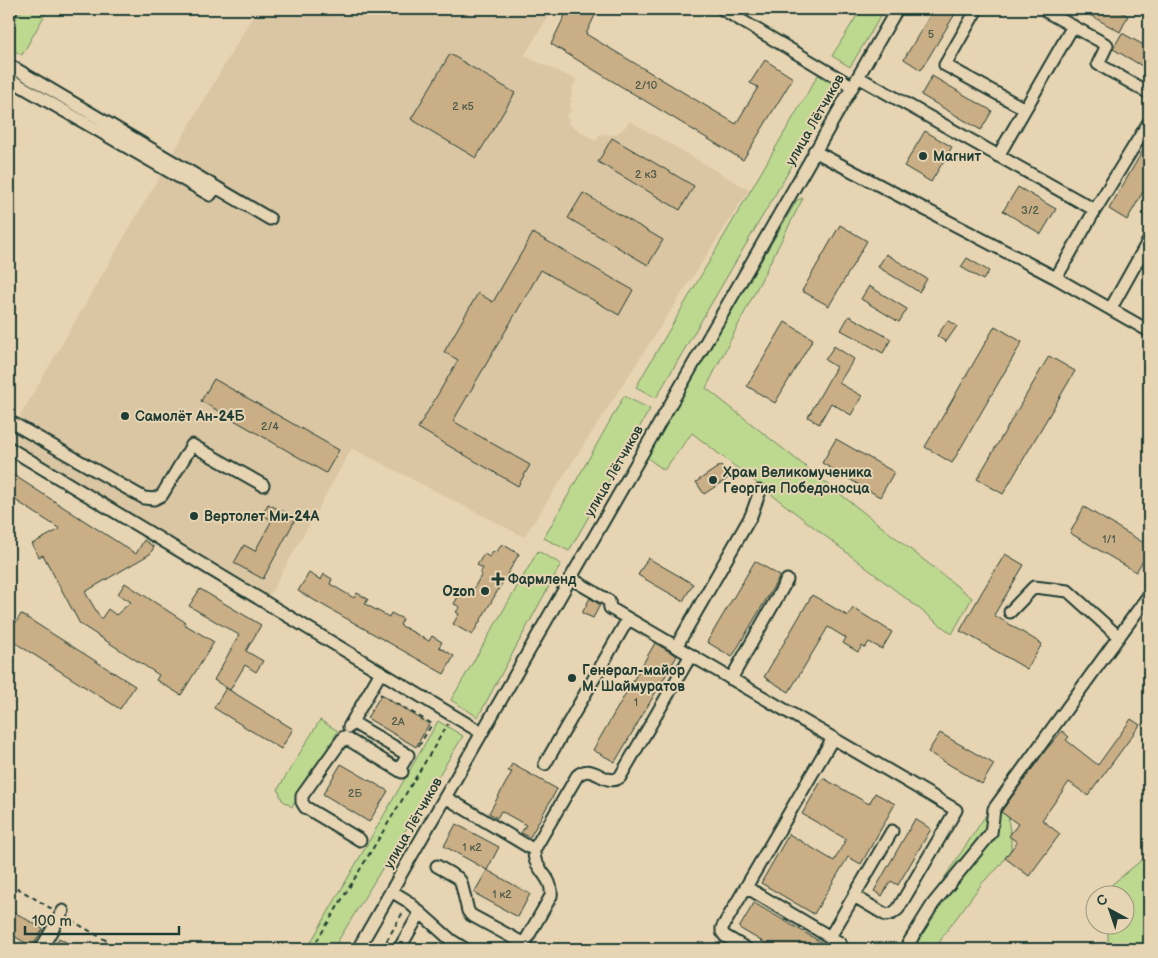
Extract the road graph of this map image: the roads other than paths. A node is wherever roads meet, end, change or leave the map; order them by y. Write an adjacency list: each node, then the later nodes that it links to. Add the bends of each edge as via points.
1 (722, 9): 8 (street)
2 (897, 9): 8 (street, улица Лётчиков)
3 (978, 9): 10 (street, via 945,65)
4 (1048, 9): 5 (street, via 1047,12)
5 (1073, 26): 9 (street, via 1107,45 1098,64); 10 (street)
6 (9, 65): 14 (street)
7 (9, 78): 14 (street, via 210,195)
8 (855, 81): 12 (street, улица Лётчиков); 13 (street)
9 (1149, 93)
10 (1025, 109): 13 (street)
11 (1149, 122): 15 (street)
12 (814, 151): 18 (street); 25 (street, улица Лётчиков)
13 (998, 156): 15 (street)
14 (216, 187): 16 (street)
15 (1095, 210): 18 (street)
16 (270, 218)
17 (1149, 240): 19 (street)
18 (1056, 278): 19 (street)
19 (1110, 308): 20 (street)
20 (1149, 330)
21 (9, 422): 23 (street, via 144,498 154,499 162,495 192,445)
22 (9, 448): 33 (street)
23 (263, 486)
24 (760, 491): 31 (street, via 751,516)
25 (570, 578): 29 (street, via 609,601 610,608); 36 (street, улица Лётчиков)
26 (787, 580): 34 (street)
27 (1149, 595): 30 (street)
28 (1010, 612): 30 (street, via 1034,587 1068,591)
29 (628, 619): 31 (street); 39 (street)
30 (1119, 637): 57 (street, via 994,809 992,833 933,904)
31 (676, 646): 32 (street)
32 (691, 655): 34 (street); 43 (street, via 620,777 611,780 588,770 582,771)
33 (381, 672): 35 (street); 36 (street)
34 (731, 679): 38 (street)
35 (352, 722): 37 (street); 37 (street, via 408,755 400,771)
36 (482, 733): 40 (street, улица Лётчиков)
37 (344, 737): 42 (street, via 302,796 302,802 305,807)
38 (833, 738): 45 (street); 47 (street, via 956,810 898,909 886,915)
39 (545, 764)
40 (445, 797): 43 (street); 46 (street, улица Лётчиков)
41 (892, 831): 47 (street)
42 (360, 840)
43 (534, 850): 44 (street, via 536,862 552,890 523,942 471,915 458,878)
44 (438, 866)
45 (746, 887): 50 (street); 55 (street, via 722,932)
46 (391, 891): 49 (street); 52 (street, улица Лётчиков)
47 (854, 896): 50 (street)
48 (63, 911): 51 (street)
49 (420, 913): 53 (street); 54 (street)
50 (830, 937): 56 (street, via 840,943)
51 (41, 949)
52 (358, 949)
53 (399, 949)
54 (465, 949)
55 (747, 949)
56 (841, 949)
57 (905, 949)

